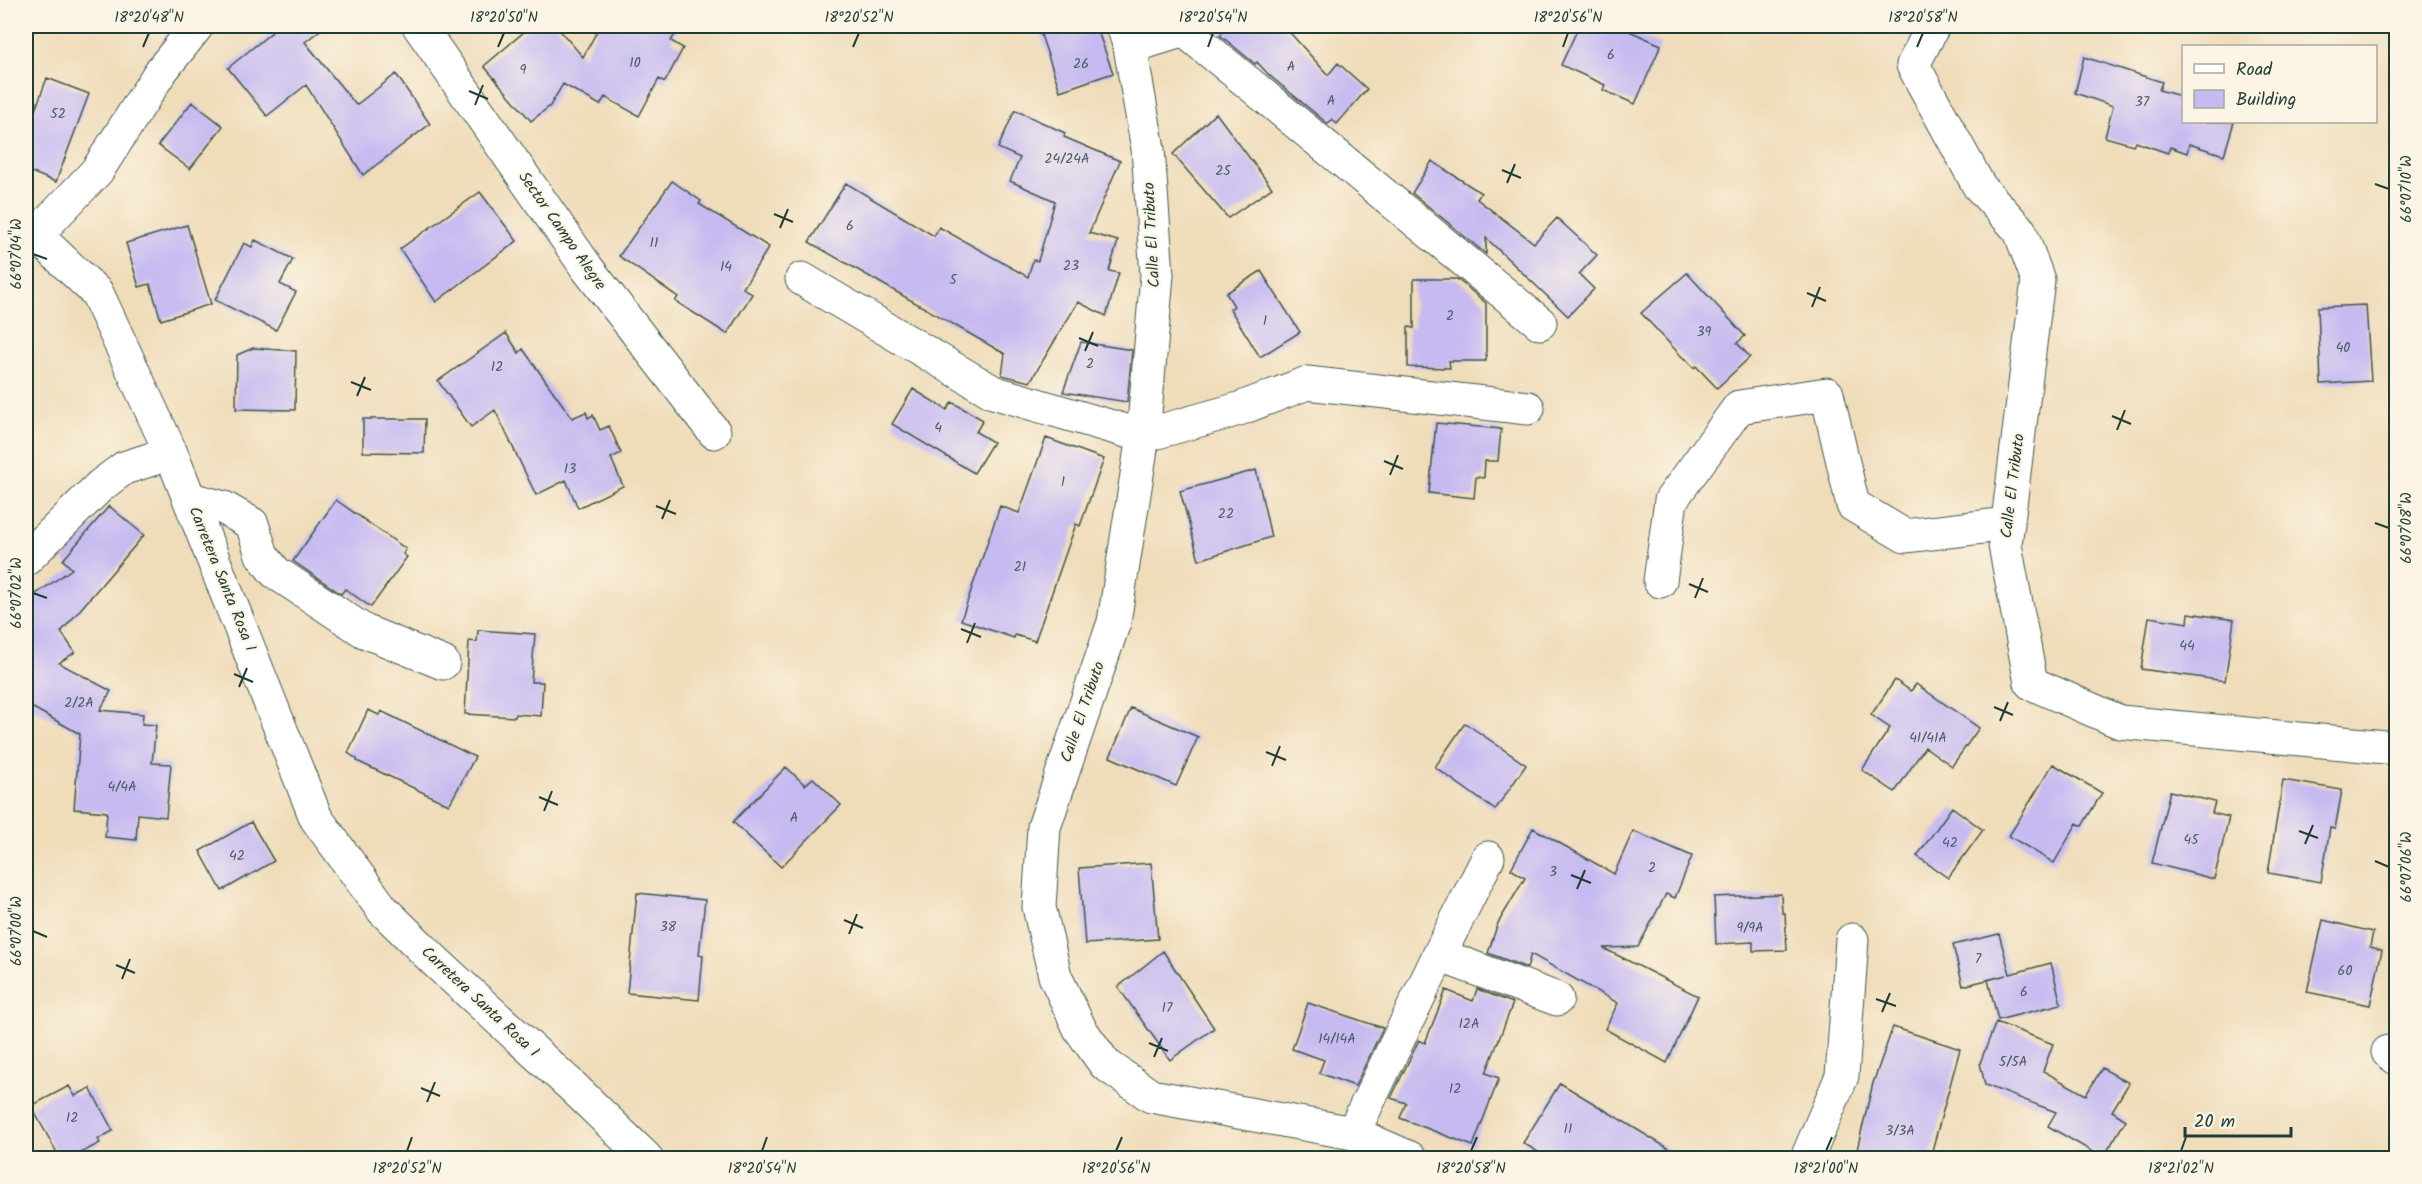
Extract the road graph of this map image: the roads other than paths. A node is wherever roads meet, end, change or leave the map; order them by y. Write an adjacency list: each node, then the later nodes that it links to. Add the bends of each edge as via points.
1 (197, 26): 6 (street, via 161,71 97,171)
2 (419, 26): 10 (street, Sector Campo Alegre, via 587,268)
3 (1933, 26): 14 (street, Calle El Tributo, via 1913,65 1979,186 2020,231 2038,280)
4 (1186, 28): 5 (street); 8 (street)
5 (1127, 37): 11 (street, Calle El Tributo, via 1148,149 1157,275)
6 (31, 233): 12 (street, Carretera Santa Rosa I, via 97,293)
7 (802, 279): 11 (street, via 993,392)
8 (1540, 323)
9 (1528, 408): 11 (street, via 1307,383 1239,409)
10 (714, 432)
11 (1143, 436): 23 (street, Calle El Tributo, via 1114,622 1044,827 1039,907 1055,976 1080,1029 1105,1064 1151,1096)
12 (171, 453): 13 (street, Carretera Santa Rosa I); 15 (street, via 124,468 100,486)
13 (190, 499): 17 (street, via 224,508 252,524 262,555 275,572 364,631); 24 (street, Carretera Santa Rosa I, via 316,818 382,910)
14 (2008, 524): 16 (street, via 1905,536 1853,505 1827,394 1739,407 1671,500); 18 (street, Calle El Tributo, via 2005,545 2031,683 2120,722)
15 (26, 559)
16 (1660, 580)
17 (443, 663)
18 (2397, 748)
19 (1488, 858): 21 (street)
20 (1852, 940): 26 (street, via 1842,1076)
21 (1438, 955): 22 (street); 23 (street)
22 (1557, 999)
23 (1353, 1133): 25 (street, Calle El Tributo)
24 (645, 1158)
25 (1410, 1158)
26 (1807, 1158)

